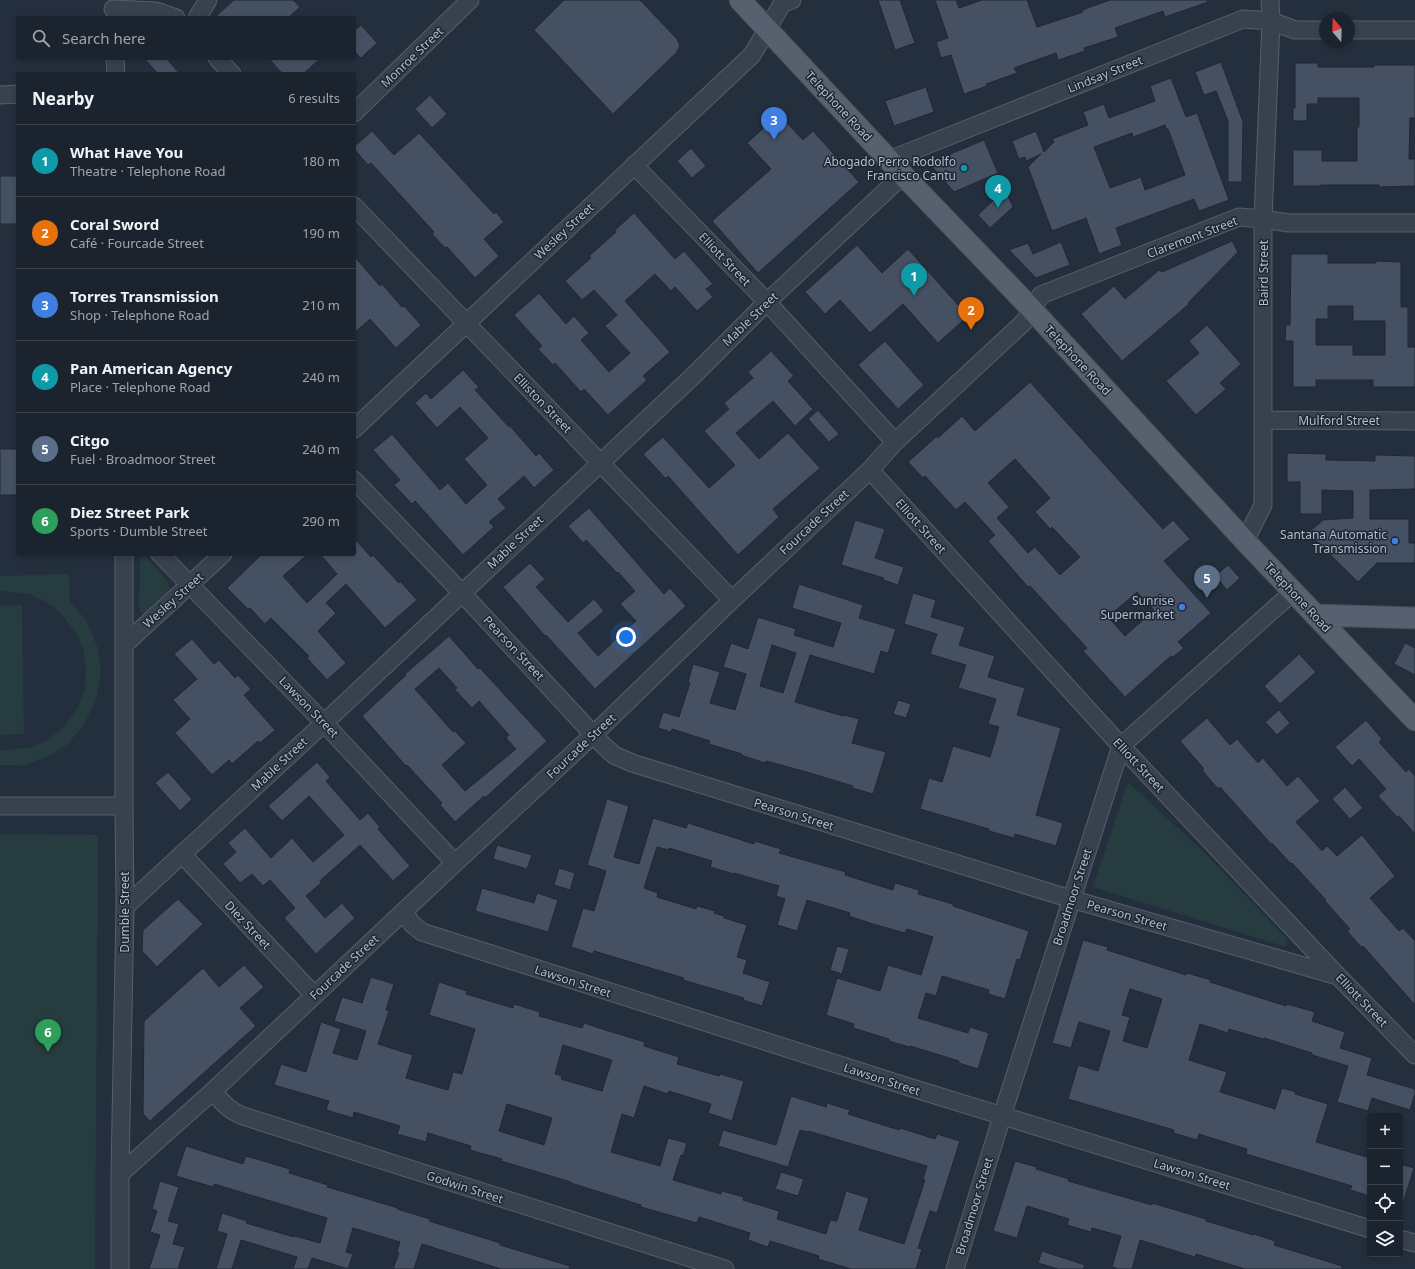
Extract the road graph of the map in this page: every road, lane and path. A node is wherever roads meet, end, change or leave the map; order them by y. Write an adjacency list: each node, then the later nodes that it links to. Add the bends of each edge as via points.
1 (208, 0): 8 (street)
2 (740, 0): 10 (main road, Telephone Road)
3 (792, 0): 10 (street, Wesley Street, via 782,4)
4 (1270, 0): 9 (street, Baird Street)
5 (469, 1): 20 (street, Monroe Street)
6 (113, 9): 7 (street, via 156,11)
7 (170, 16)
8 (199, 16)
9 (1271, 21): 11 (street, Lindsay Street, via 1295,30); 21 (street, Lindsay Street, via 1243,19); 25 (street, Baird Street)
10 (767, 29): 21 (main road, Telephone Road); 22 (street, Wesley Street, via 752,55)
11 (1319, 30)
12 (1355, 30): 13 (street)
13 (1415, 30)
14 (115, 60): 16 (street)
15 (219, 60): 17 (street)
16 (116, 72)
17 (230, 72)
18 (0, 94): 19 (street)
19 (16, 94)
20 (356, 111)
21 (888, 160): 23 (main road, Telephone Road)
22 (634, 165): 27 (street, Elliott Street); 29 (street, Wesley Street)
23 (903, 175): 27 (street, Mable Street); 28 (main road, Telephone Road)
24 (356, 208): 29 (street, Elliston Street)
25 (1263, 219): 26 (street, Claremont Street, via 1289,223); 28 (street, Claremont Street, via 1239,217 1048,292 1041,295); 30 (street, Baird Street)
26 (1415, 223)
27 (767, 302): 33 (street, Elliott Street); 34 (street, Mable Street, via 692,377)
28 (1032, 310): 33 (street, Fourcade Street, via 1024,322); 37 (main road, Telephone Road)
29 (467, 324): 32 (street, Wesley Street); 34 (street, Elliston Street)
30 (1263, 420): 31 (street, Mulford Street); 37 (street, Baird Street, via 1263,505)
31 (1415, 421)
32 (356, 427)
33 (895, 442): 35 (street, Fourcade Street)
34 (600, 462): 42 (street, Mable Street); 44 (street, Elliston Street)
35 (870, 470): 44 (street, Fourcade Street); 51 (street, Elliott Street)
36 (356, 482): 42 (street, Pearson Street)
37 (1245, 541): 43 (main road, Telephone Road)
38 (124, 556): 47 (street, Dumble Street)
39 (162, 556): 41 (street, Lawson Street)
40 (221, 556): 41 (street, Wesley Street)
41 (190, 585): 47 (street, Wesley Street); 49 (street, Lawson Street)
42 (461, 592): 49 (street, Mable Street); 50 (street, Pearson Street)
43 (1293, 592): 45 (main road, Telephone Road); 51 (street)
44 (732, 600): 50 (street, Fourcade Street)
45 (1315, 615): 46 (main road); 48 (main road, Telephone Road)
46 (1415, 618)
47 (124, 645): 53 (street, Dumble Street)
48 (1415, 720)
49 (324, 723): 54 (street, Mable Street); 55 (street, Lawson Street)
50 (594, 734): 55 (street, Fourcade Street); 56 (street, Pearson Street, via 614,755 632,763)
51 (1121, 746): 56 (street, Broadmoor Street); 59 (street, Elliott Street)
52 (0, 806): 53 (street)
53 (124, 806): 57 (street, Dumble Street)
54 (182, 854): 57 (street, Mable Street); 60 (street, Diez Street)
55 (455, 863): 58 (street, Fourcade Street)
56 (1071, 899): 59 (street, Pearson Street); 63 (street, Broadmoor Street)
57 (125, 907): 64 (street, Dumble Street)
58 (404, 912): 60 (street, Fourcade Street); 63 (street, Lawson Street, via 412,924 422,932)
59 (1338, 976): 61 (street, Elliott Street)
60 (314, 995): 62 (street, Fourcade Street)
61 (1415, 1055)
62 (213, 1091): 64 (street, Fourcade Street); 69 (street, Godwin Street, via 232,1112 243,1116)
63 (1002, 1116): 65 (street, Lawson Street); 70 (street, Broadmoor Street)
64 (120, 1174): 68 (street, Dumble Street)
65 (1367, 1228)
66 (1403, 1240): 67 (street)
67 (1415, 1243)
68 (120, 1269)
69 (725, 1269)
70 (955, 1269)

